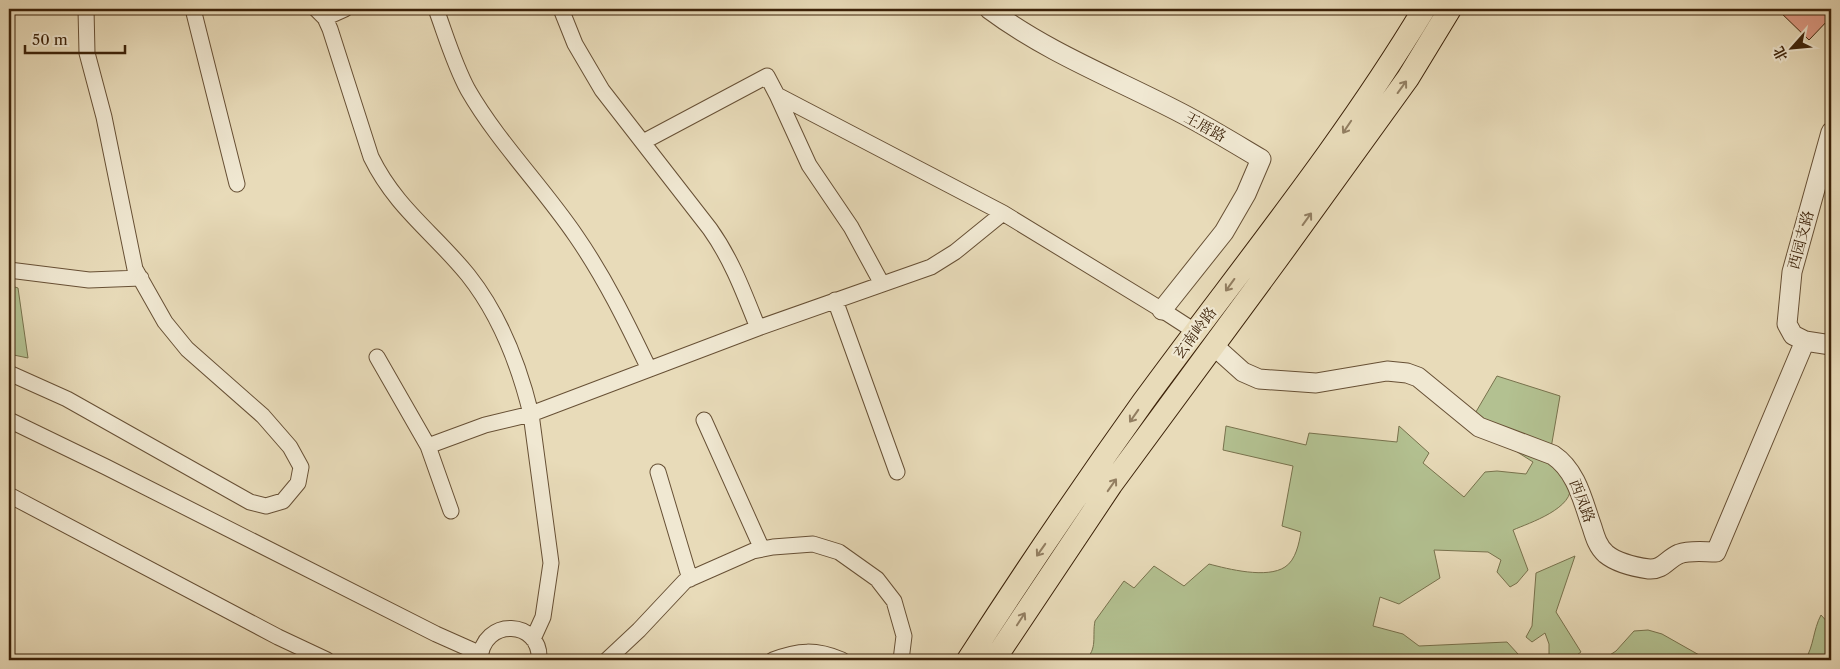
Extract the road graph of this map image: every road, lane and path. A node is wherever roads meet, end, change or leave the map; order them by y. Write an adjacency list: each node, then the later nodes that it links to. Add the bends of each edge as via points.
1 (86, 9): 16 (street, via 87,53 104,117 135,269)
2 (193, 9): 13 (street)
3 (345, 9): 9 (street)
4 (436, 9): 26 (street, via 468,89 486,118 576,235)
5 (561, 9): 12 (street, via 583,60)
6 (989, 9): 19 (street, 王厝路, via 1029,37 1181,113 1261,158 1246,194 1224,232)
7 (1424, 9): 21 (main road, 玄南岭路, one-way to 21, via 1340,136)
8 (1450, 9): 24 (main road, 玄南岭路, one-way to 8, via 1408,78)
9 (320, 14): 28 (street, via 330,29 379,173 404,208 467,274 491,310 519,373)
10 (776, 95): 12 (street, via 767,76); 14 (street); 17 (street, via 809,165 851,227)
11 (1831, 132): 22 (street, 西园支路, via 1792,272 1787,324 1792,335)
12 (643, 142): 20 (street, via 725,251 736,270)
13 (237, 184)
14 (1003, 213): 17 (street, via 943,261); 19 (street)
15 (9, 270): 16 (street, via 89,280)
16 (141, 278): 27 (street, via 165,322 187,349 263,416 290,447 301,467 298,483 283,501 266,506 250,502 67,399)
17 (882, 284): 18 (street)
18 (835, 300): 20 (street); 33 (street)
19 (1162, 310): 21 (street)
20 (758, 328): 26 (street)
21 (1196, 332): 46 (main road, 玄南岭路, one-way to 46, via 1092,476)
22 (1805, 341): 23 (street); 24 (street, 西凤路, via 1716,552 1679,554 1654,569 1616,560 1601,549 1574,477 1564,463 1553,455 1479,427 1418,377 1387,371 1316,383 1259,379 1243,372)
23 (1831, 345)
24 (1214, 346): 47 (main road, 玄南岭路, one-way to 24, via 1106,493)
25 (377, 357): 31 (street)
26 (649, 369): 28 (street)
27 (9, 373)
28 (531, 414): 31 (street, via 485,425); 38 (street, via 551,563 543,617)
29 (9, 420): 39 (street)
30 (704, 420): 36 (street)
31 (428, 446): 35 (street)
32 (658, 472): 37 (street)
33 (897, 472)
34 (9, 496): 40 (street)
35 (451, 511)
36 (762, 549): 37 (street); 45 (street, via 813,544 839,552 877,579 894,601 902,627)
37 (690, 579): 42 (street)
38 (533, 639): 39 (street, via 516,628 502,629 491,634 483,644); 41 (street, via 540,653)
39 (481, 657)
40 (327, 660)
41 (539, 660)
42 (607, 660)
43 (773, 660): 44 (street, via 801,651 827,654)
44 (842, 660)
45 (901, 660)
46 (968, 660)
47 (994, 660)

